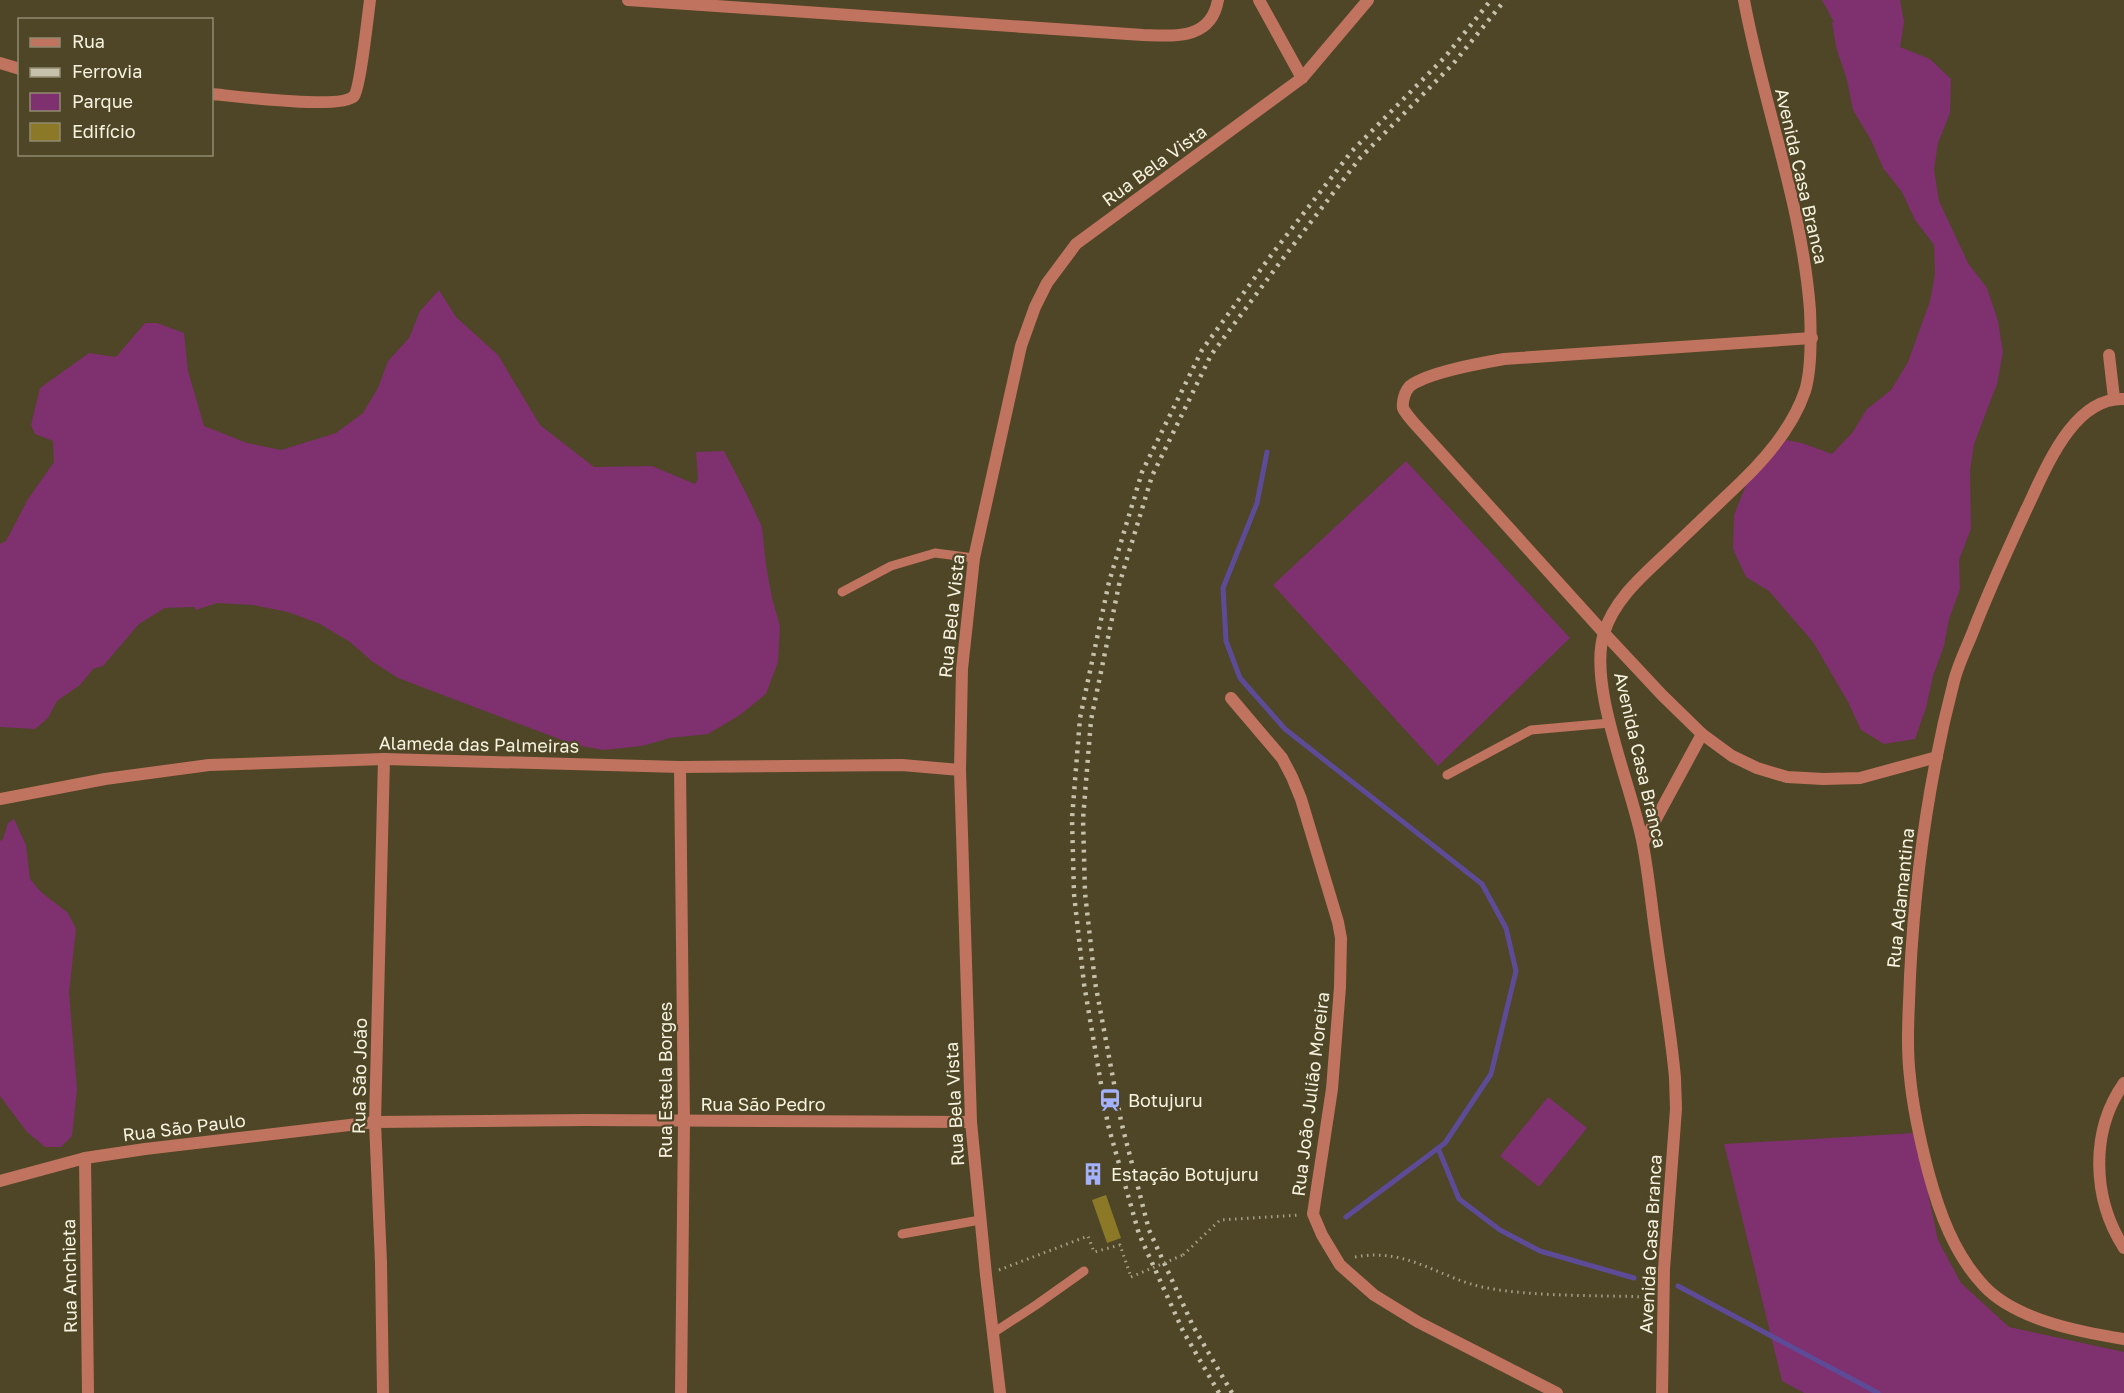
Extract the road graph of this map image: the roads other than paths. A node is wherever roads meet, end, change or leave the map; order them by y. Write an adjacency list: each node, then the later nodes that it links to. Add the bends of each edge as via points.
1 (370, 0): 10 (street, via 359,80 356,94 349,100 297,101)
2 (628, 0): 3 (street, via 1182,36 1202,28 1216,12)
3 (1218, 0)
4 (1259, 0): 9 (street)
5 (1368, 0): 9 (street, Rua Bela Vista)
6 (1744, 0): 11 (street, Avenida Casa Branca, via 1798,223)
7 (0, 63): 8 (street)
8 (18, 68)
9 (1302, 78): 14 (street, Rua Bela Vista, via 1076,244 1047,283 1022,346)
10 (213, 94)
11 (1812, 338): 16 (street, Avenida Casa Branca, via 1805,390 1789,425 1760,464 1629,590); 16 (street, via 1504,359 1476,363 1410,387 1403,408 1414,423)
12 (2109, 355): 13 (street)
13 (2119, 398): 20 (street, Rua Adamantina, via 2099,403 2078,419 2054,453 1993,580 1954,678)
14 (974, 558): 15 (lane, via 935,553 891,566); 23 (street, Rua Bela Vista, via 962,669)
15 (842, 592)
16 (1604, 633): 18 (street, Avenida Casa Branca, via 1601,677); 19 (street)
17 (1231, 698): 43 (street, Rua João Julião Moreira, via 1282,758 1292,777 1341,938 1332,1089 1313,1214 1322,1235 1340,1265 1374,1295 1418,1322)
18 (1610, 723): 24 (lane, via 1531,730); 26 (street, Avenida Casa Branca)
19 (1702, 734): 20 (street, via 1732,756 1787,777 1860,778); 26 (street)
20 (1937, 757): 38 (street, Rua Adamantina, via 1913,916 1907,1039 1914,1111 1940,1212 1963,1258 1985,1287 2016,1310)
21 (384, 759): 22 (street, Alameda das Palmeiras); 25 (street, Alameda das Palmeiras, via 209,765); 28 (street, Rua São João)
22 (680, 767): 23 (street, Alameda das Palmeiras, via 902,765); 29 (street, Rua Estela Borges)
23 (960, 770): 30 (street, Rua Bela Vista)
24 (1447, 775)
25 (0, 799)
26 (1643, 843): 44 (street, Avenida Casa Branca, via 1675,1078)
27 (2124, 1083): 35 (street, via 2102,1131 2099,1151 2106,1209)
28 (375, 1122): 29 (street, Rua São Pedro); 31 (street, Rua São Paulo); 40 (street, Rua São João)
29 (684, 1122): 30 (street, Rua São Pedro); 41 (street, Rua Estela Borges)
30 (971, 1122): 33 (street, Rua Bela Vista)
31 (85, 1158): 32 (street, Rua São Paulo); 39 (street, Rua Anchieta)
32 (0, 1181)
33 (980, 1220): 34 (lane); 37 (street, Rua Bela Vista)
34 (902, 1234)
35 (2124, 1248)
36 (1084, 1271): 37 (lane)
37 (993, 1333): 42 (street, Rua Bela Vista)
38 (2124, 1339)
39 (88, 1393)
40 (383, 1393)
41 (681, 1393)
42 (1000, 1393)
43 (1557, 1393)
44 (1662, 1393)

